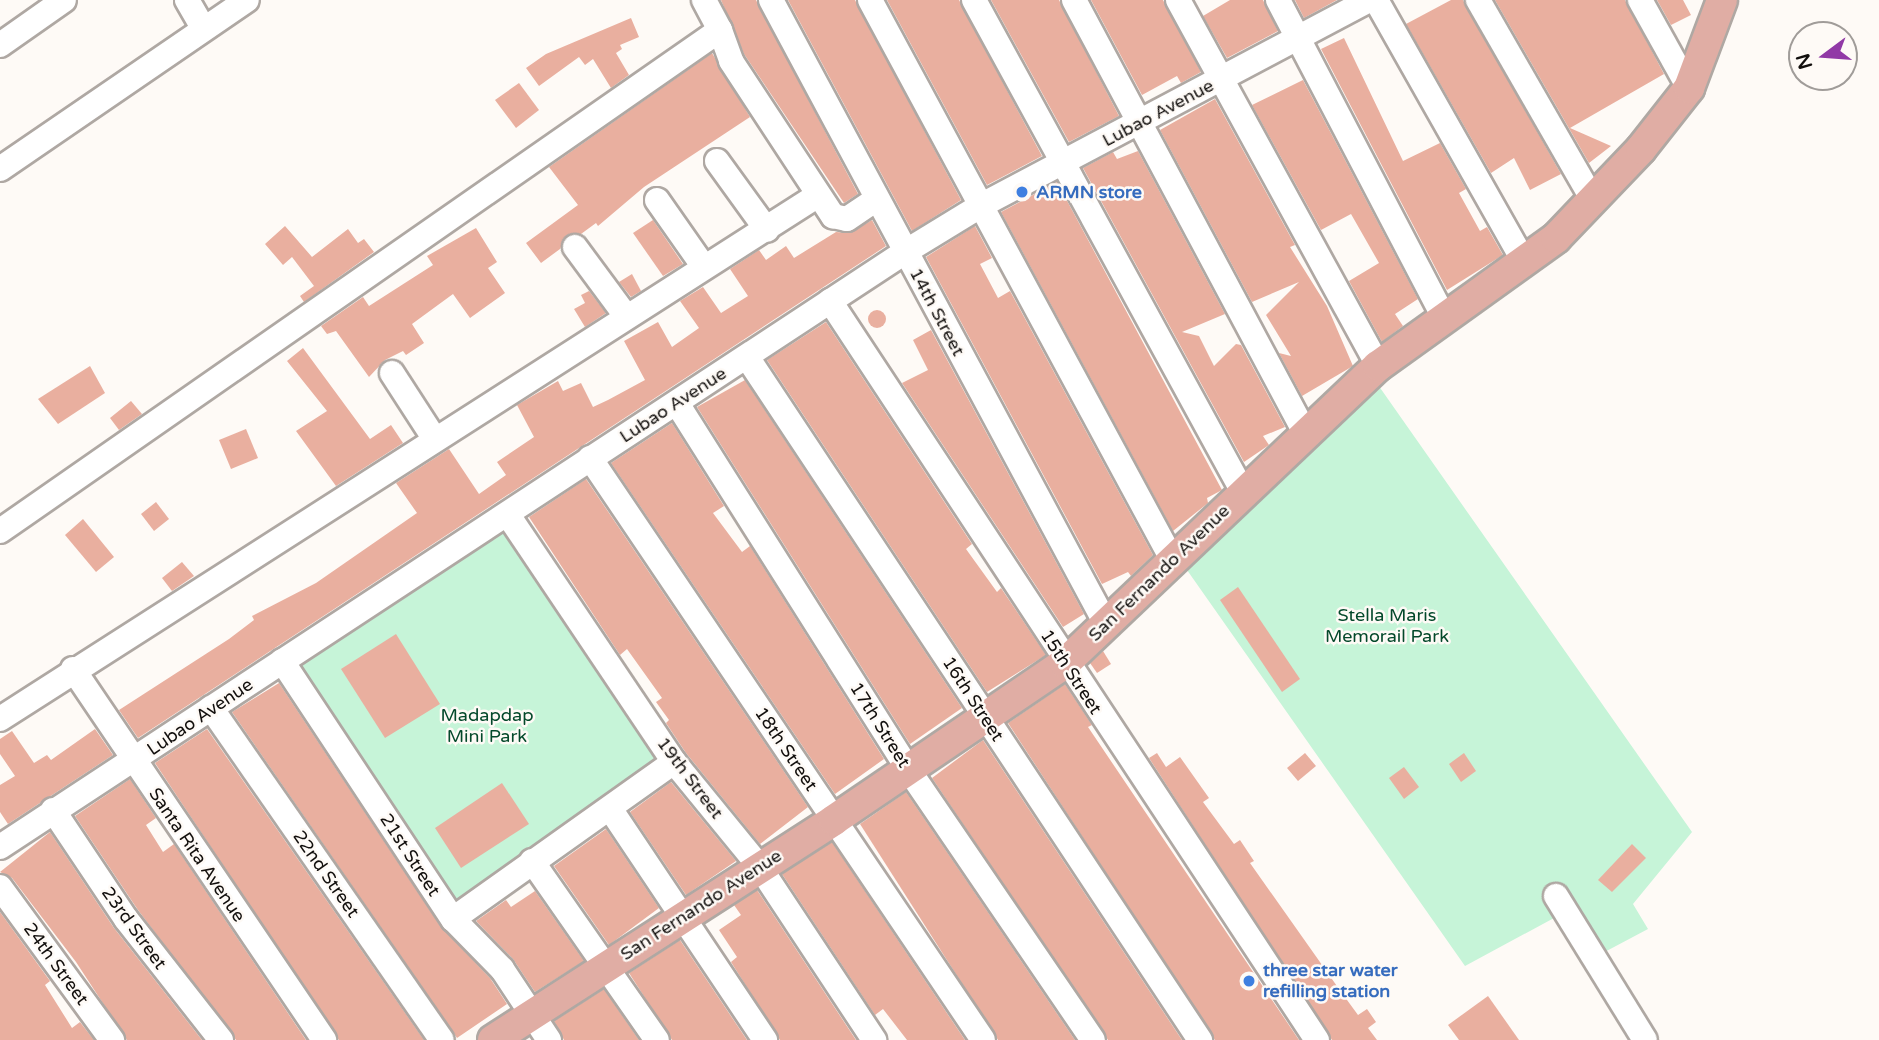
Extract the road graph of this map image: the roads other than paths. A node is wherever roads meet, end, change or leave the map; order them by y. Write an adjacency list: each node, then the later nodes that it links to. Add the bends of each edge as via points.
1 (64, 0): 19 (street)
2 (187, 0): 16 (street)
3 (247, 0): 16 (street)
4 (704, 0): 17 (street)
5 (771, 0): 28 (street, 14th Street)
6 (870, 0): 30 (street)
7 (974, 0): 24 (street)
8 (1074, 0): 22 (street)
9 (1178, 0): 20 (street)
10 (1278, 0): 18 (street)
11 (1369, 0): 18 (street, Lubao Avenue)
12 (1376, 0): 34 (street)
13 (1478, 0): 27 (street)
14 (1640, 0): 21 (street)
15 (1722, 0): 21 (main road, San Fernando Avenue)
16 (203, 28): 25 (street)
17 (720, 30): 26 (street, via 731,61); 48 (street)
18 (1297, 38): 20 (street, Lubao Avenue); 37 (street)
19 (0, 45)
20 (1220, 79): 22 (street, Lubao Avenue); 40 (street)
21 (1689, 88): 27 (main road, San Fernando Avenue, via 1641,149)
22 (1142, 123): 24 (street, Lubao Avenue); 43 (street)
23 (717, 161): 31 (street)
24 (1063, 163): 30 (street, Lubao Avenue); 46 (street)
25 (0, 169)
26 (818, 195): 28 (street, via 840,220); 31 (street)
27 (1592, 198): 34 (main road, San Fernando Avenue, via 1556,238)
28 (877, 199): 33 (street, 14th Street)
29 (657, 200): 35 (street)
30 (982, 205): 33 (street, Lubao Avenue); 49 (street)
31 (766, 230): 35 (street)
32 (575, 247): 38 (street)
33 (905, 252): 36 (street, Lubao Avenue); 50 (street, 14th Street)
34 (1523, 260): 37 (main road, San Fernando Avenue)
35 (704, 267): 38 (street)
36 (830, 302): 39 (street, Lubao Avenue); 52 (street, 15th Street)
37 (1443, 315): 40 (main road, San Fernando Avenue)
38 (626, 316): 44 (street)
39 (747, 357): 42 (street, Lubao Avenue); 55 (street, 16th Street)
40 (1378, 366): 43 (main road, San Fernando Avenue)
41 (392, 373): 44 (street)
42 (678, 405): 45 (street, Lubao Avenue); 59 (street, 17th Street)
43 (1305, 433): 46 (main road, San Fernando Avenue)
44 (434, 438): 53 (street)
45 (590, 458): 47 (street, Lubao Avenue); 62 (street, 18th Street)
46 (1243, 492): 49 (main road, San Fernando Avenue)
47 (508, 515): 51 (street, Lubao Avenue); 58 (street, 19th Street)
48 (0, 531)
49 (1173, 561): 50 (main road, San Fernando Avenue)
50 (1105, 624): 52 (main road, San Fernando Avenue)
51 (282, 661): 54 (street, Lubao Avenue); 69 (street, 21st Street)
52 (1065, 663): 55 (main road, San Fernando Avenue); 83 (street, 15th Street)
53 (73, 669): 56 (street); 57 (street, Santa Rita Avenue)
54 (211, 708): 57 (street, Lubao Avenue); 75 (street, 22nd Street)
55 (984, 717): 59 (main road, San Fernando Avenue); 82 (street, 16th Street)
56 (0, 719)
57 (133, 762): 60 (street, Lubao Avenue); 74 (street, Santa Rita Avenue)
58 (674, 762): 61 (street); 65 (street, 19th Street)
59 (908, 769): 62 (main road, San Fernando Avenue); 81 (street, 17th Street)
60 (53, 810): 63 (street, Lubao Avenue); 73 (street, 23rd Street, via 137,934)
61 (611, 810): 64 (street); 68 (street)
62 (834, 820): 65 (main road, San Fernando Avenue); 80 (street, 18th Street)
63 (0, 847)
64 (532, 862): 69 (street); 70 (street)
65 (759, 866): 68 (main road, San Fernando Avenue); 79 (street, 19th Street)
66 (0, 887): 72 (street, 24th Street)
67 (1556, 896): 84 (street)
68 (684, 917): 70 (main road, San Fernando Avenue); 78 (street)
69 (453, 919): 71 (street, 21st Street, via 502,969)
70 (609, 965): 71 (main road, San Fernando Avenue); 77 (street)
71 (541, 1028): 76 (main road, San Fernando Avenue)
72 (112, 1040)
73 (221, 1040)
74 (324, 1040)
75 (442, 1040)
76 (492, 1040)
77 (657, 1040)
78 (765, 1040)
79 (874, 1040)
80 (984, 1040)
81 (1093, 1040)
82 (1200, 1040)
83 (1317, 1040)
84 (1645, 1040)

